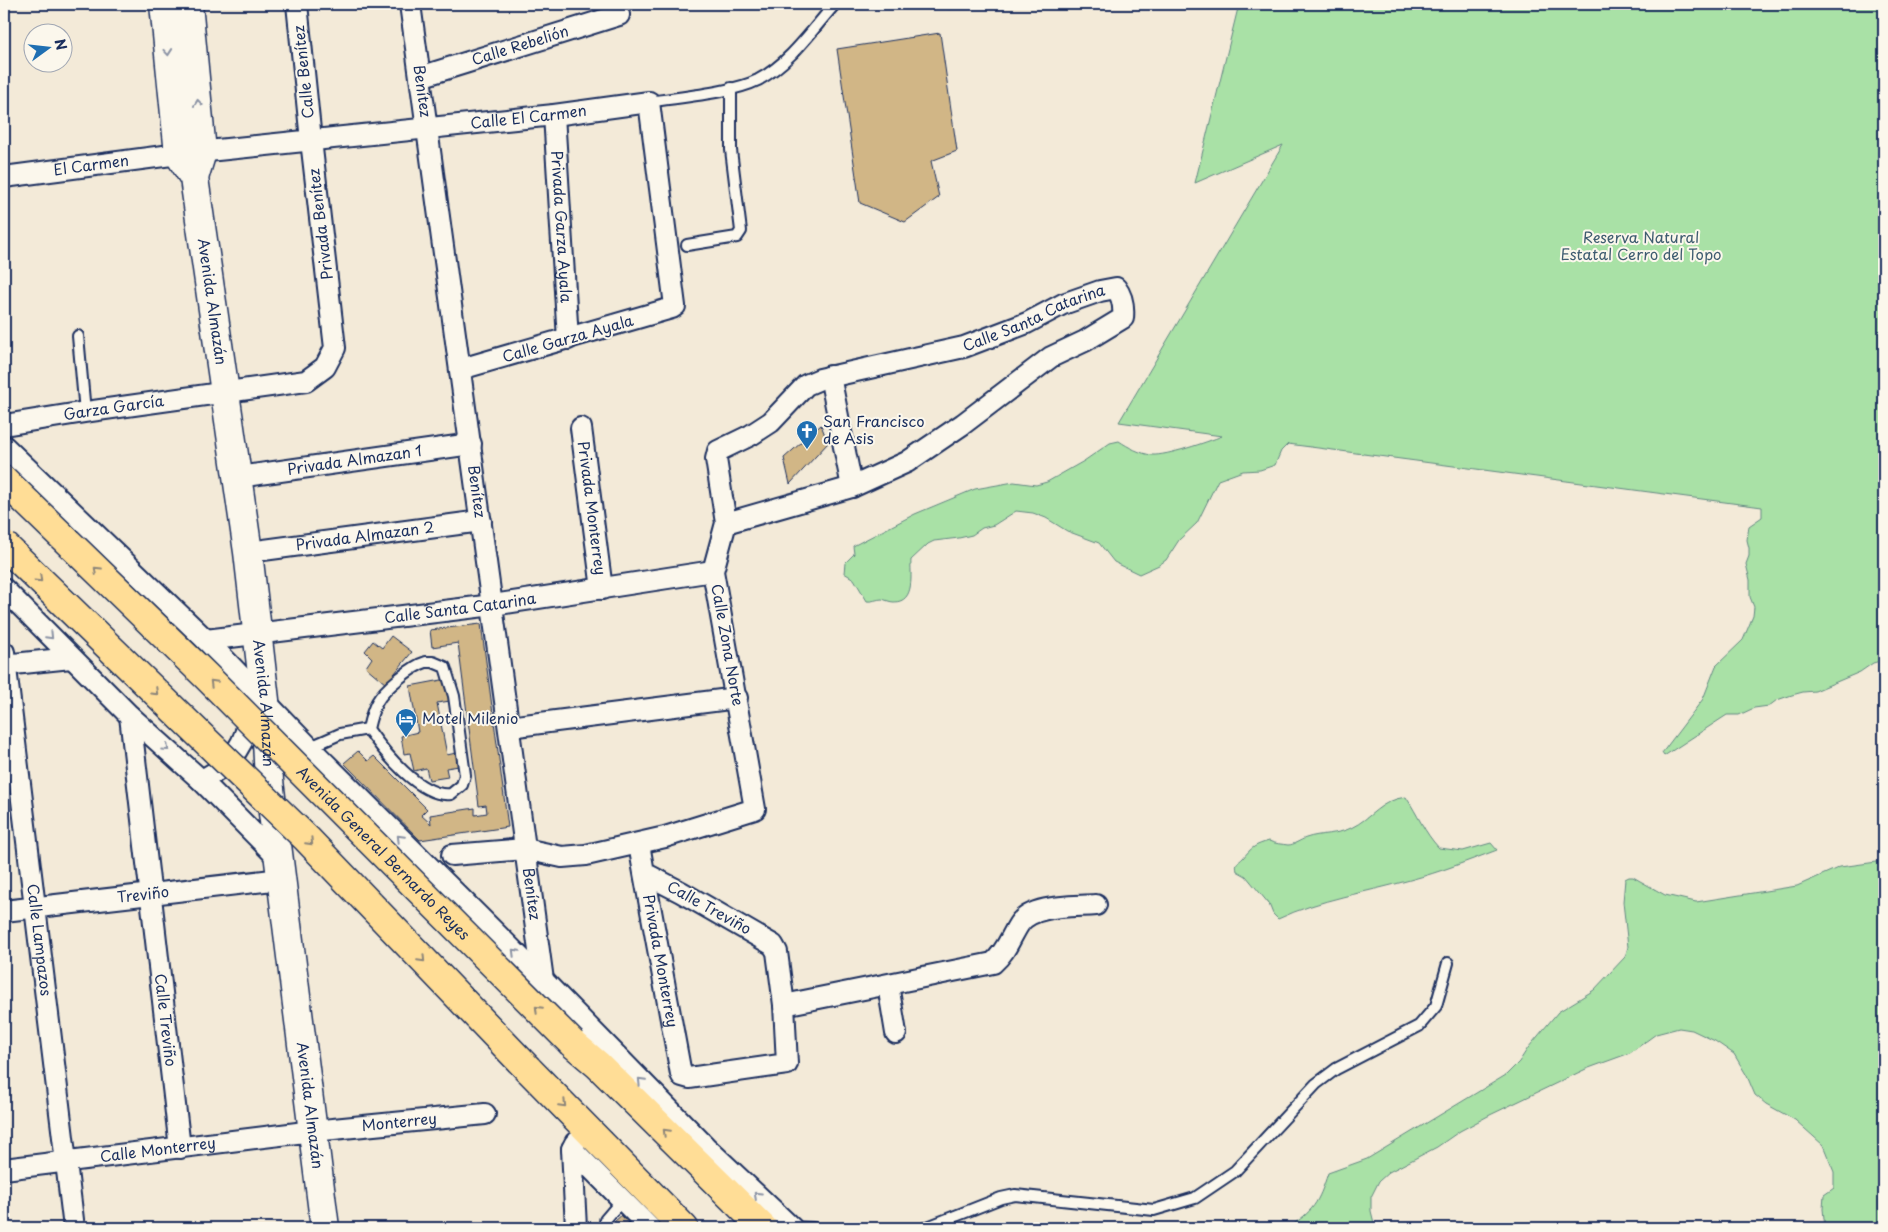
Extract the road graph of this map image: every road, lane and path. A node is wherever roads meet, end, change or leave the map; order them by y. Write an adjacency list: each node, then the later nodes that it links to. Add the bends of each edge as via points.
1 (164, 4): 13 (main road, Avenida Almazán, one-way to 13)
2 (188, 4): 13 (main road, Avenida Almazán, one-way to 2)
3 (297, 4): 12 (street, Calle Benítez)
4 (410, 4): 7 (street, Benítez)
5 (835, 4): 8 (lane, via 770,72 746,85)
6 (619, 15): 7 (street, Calle Rebelión)
7 (420, 77): 11 (street, Benítez)
8 (731, 88): 9 (lane); 15 (lane, via 731,150 741,231 737,237)
9 (649, 102): 10 (street, Calle El Carmen); 17 (street, Calle Garza Ayala, via 676,302 674,307)
10 (554, 115): 11 (street, Calle El Carmen); 17 (street, Privada Garza Ayala)
11 (426, 128): 12 (street, Calle El Carmen); 18 (street, Benítez)
12 (311, 140): 13 (street, Calle El Carmen); 20 (street, Privada Benítez, via 336,348 325,367 306,381)
13 (190, 153): 14 (street, El Carmen); 20 (main road, Avenida Almazán)
14 (4, 178)
15 (687, 245)
16 (78, 336): 21 (lane)
17 (568, 339): 18 (street, Calle Garza Ayala)
18 (461, 369): 24 (street, Benítez)
19 (830, 376): 26 (street, Calle Santa Catarina, via 806,385 771,422); 29 (street); 29 (street, Calle Santa Catarina, via 964,347 1100,291 1116,288 1124,304 1123,318 1051,357 907,462)
20 (224, 392): 21 (street, Garza García); 27 (main road, Avenida Almazán)
21 (85, 412): 22 (street, Garza García)
22 (4, 425)
23 (581, 428): 36 (street, Privada Monterrey)
24 (471, 444): 27 (street, Privada Almazan 1); 30 (street, Benítez)
25 (4, 446): 39 (street)
26 (718, 451): 31 (street, Calle Zona Norte, via 716,459)
27 (238, 477): 33 (main road, Avenida Almazán)
28 (4, 480): 69 (main road, Avenida General Bernardo Reyes, one-way to 28, bridge, via 572,1043 220,690)
29 (852, 487): 31 (street)
30 (481, 521): 33 (street, Privada Almazan 2); 37 (street, Benítez)
31 (726, 523): 34 (street, Calle Zona Norte)
32 (4, 545): 67 (main road, one-way to 67, bridge, via 306,838 528,1069)
33 (248, 552): 38 (main road, Avenida Almazán)
34 (713, 571): 36 (street, Calle Santa Catarina); 43 (street, Calle Zona Norte)
35 (4, 589): 40 (street, one-way to 40)
36 (602, 589): 37 (street, Calle Santa Catarina)
37 (493, 605): 38 (street, Calle Santa Catarina); 46 (street, Benítez)
38 (257, 634): 39 (street, Calle Santa Catarina); 44 (main road, Avenida Almazán)
39 (206, 640): 42 (street)
40 (71, 658): 41 (street); 45 (street)
41 (4, 661): 58 (street, Calle Lampazos)
42 (231, 665): 44 (street); 49 (street, via 247,701 245,734 228,762)
43 (737, 698): 46 (street); 51 (street, Calle Zona Norte, via 755,809)
44 (265, 700): 48 (street); 50 (main road, Avenida Almazán)
45 (130, 716): 49 (street, one-way to 49); 56 (street)
46 (509, 727): 52 (street, Benítez)
47 (368, 729): 47 (lane, via 382,750 424,788 446,795 462,785 465,775 454,696 448,673 440,664 426,662 416,665 381,696); 48 (lane, via 340,734)
48 (309, 747): 50 (lane); 61 (street, one-way to 48)
49 (200, 780): 54 (street)
50 (269, 781): 54 (main road, Avenida Almazán)
51 (639, 844): 52 (street, via 562,857); 55 (street, Privada Monterrey)
52 (525, 849): 53 (street); 61 (street, Benítez)
53 (452, 855)
54 (280, 868): 56 (street, Treviño); 66 (main road, Avenida Almazán)
55 (644, 872): 63 (street, Calle Treviño, via 773,945 777,952); 63 (street, Privada Monterrey, via 684,1078 787,1064)
56 (149, 894): 58 (street, Treviño); 68 (street, Calle Treviño)
57 (1096, 905): 62 (street, via 1042,909 1032,913 1020,923 1002,956 993,963)
58 (35, 906): 59 (street, Treviño); 70 (street, Calle Lampazos)
59 (4, 911)
60 (1448, 963): 83 (lane, via 1436,1006 1420,1026 1336,1069 1316,1084 1235,1171 1195,1198 1154,1210 1015,1195)
61 (543, 980): 69 (street, one-way to 61)
62 (888, 985): 63 (street); 64 (street)
63 (784, 1005)
64 (896, 1034)
65 (485, 1114): 66 (street, Monterrey)
66 (313, 1132): 68 (street, Calle Monterrey); 75 (main road, Avenida Almazán)
67 (578, 1137): 72 (street); 76 (street); 79 (main road)
68 (180, 1148): 70 (street, Calle Monterrey)
69 (700, 1153): 73 (main road, Avenida General Bernardo Reyes); 81 (street, one-way to 69)
70 (66, 1161): 71 (street, Calle Monterrey); 74 (street, Calle Lampazos)
71 (4, 1169)
72 (622, 1200): 77 (lane, via 605,1220); 78 (street)
73 (740, 1217): 80 (main road, Avenida General Bernardo Reyes)
74 (74, 1228)
75 (325, 1228)
76 (576, 1228)
77 (607, 1228)
78 (650, 1228)
79 (684, 1228)
80 (763, 1228)
81 (789, 1228): 82 (lane)
82 (813, 1228)
83 (925, 1228)

